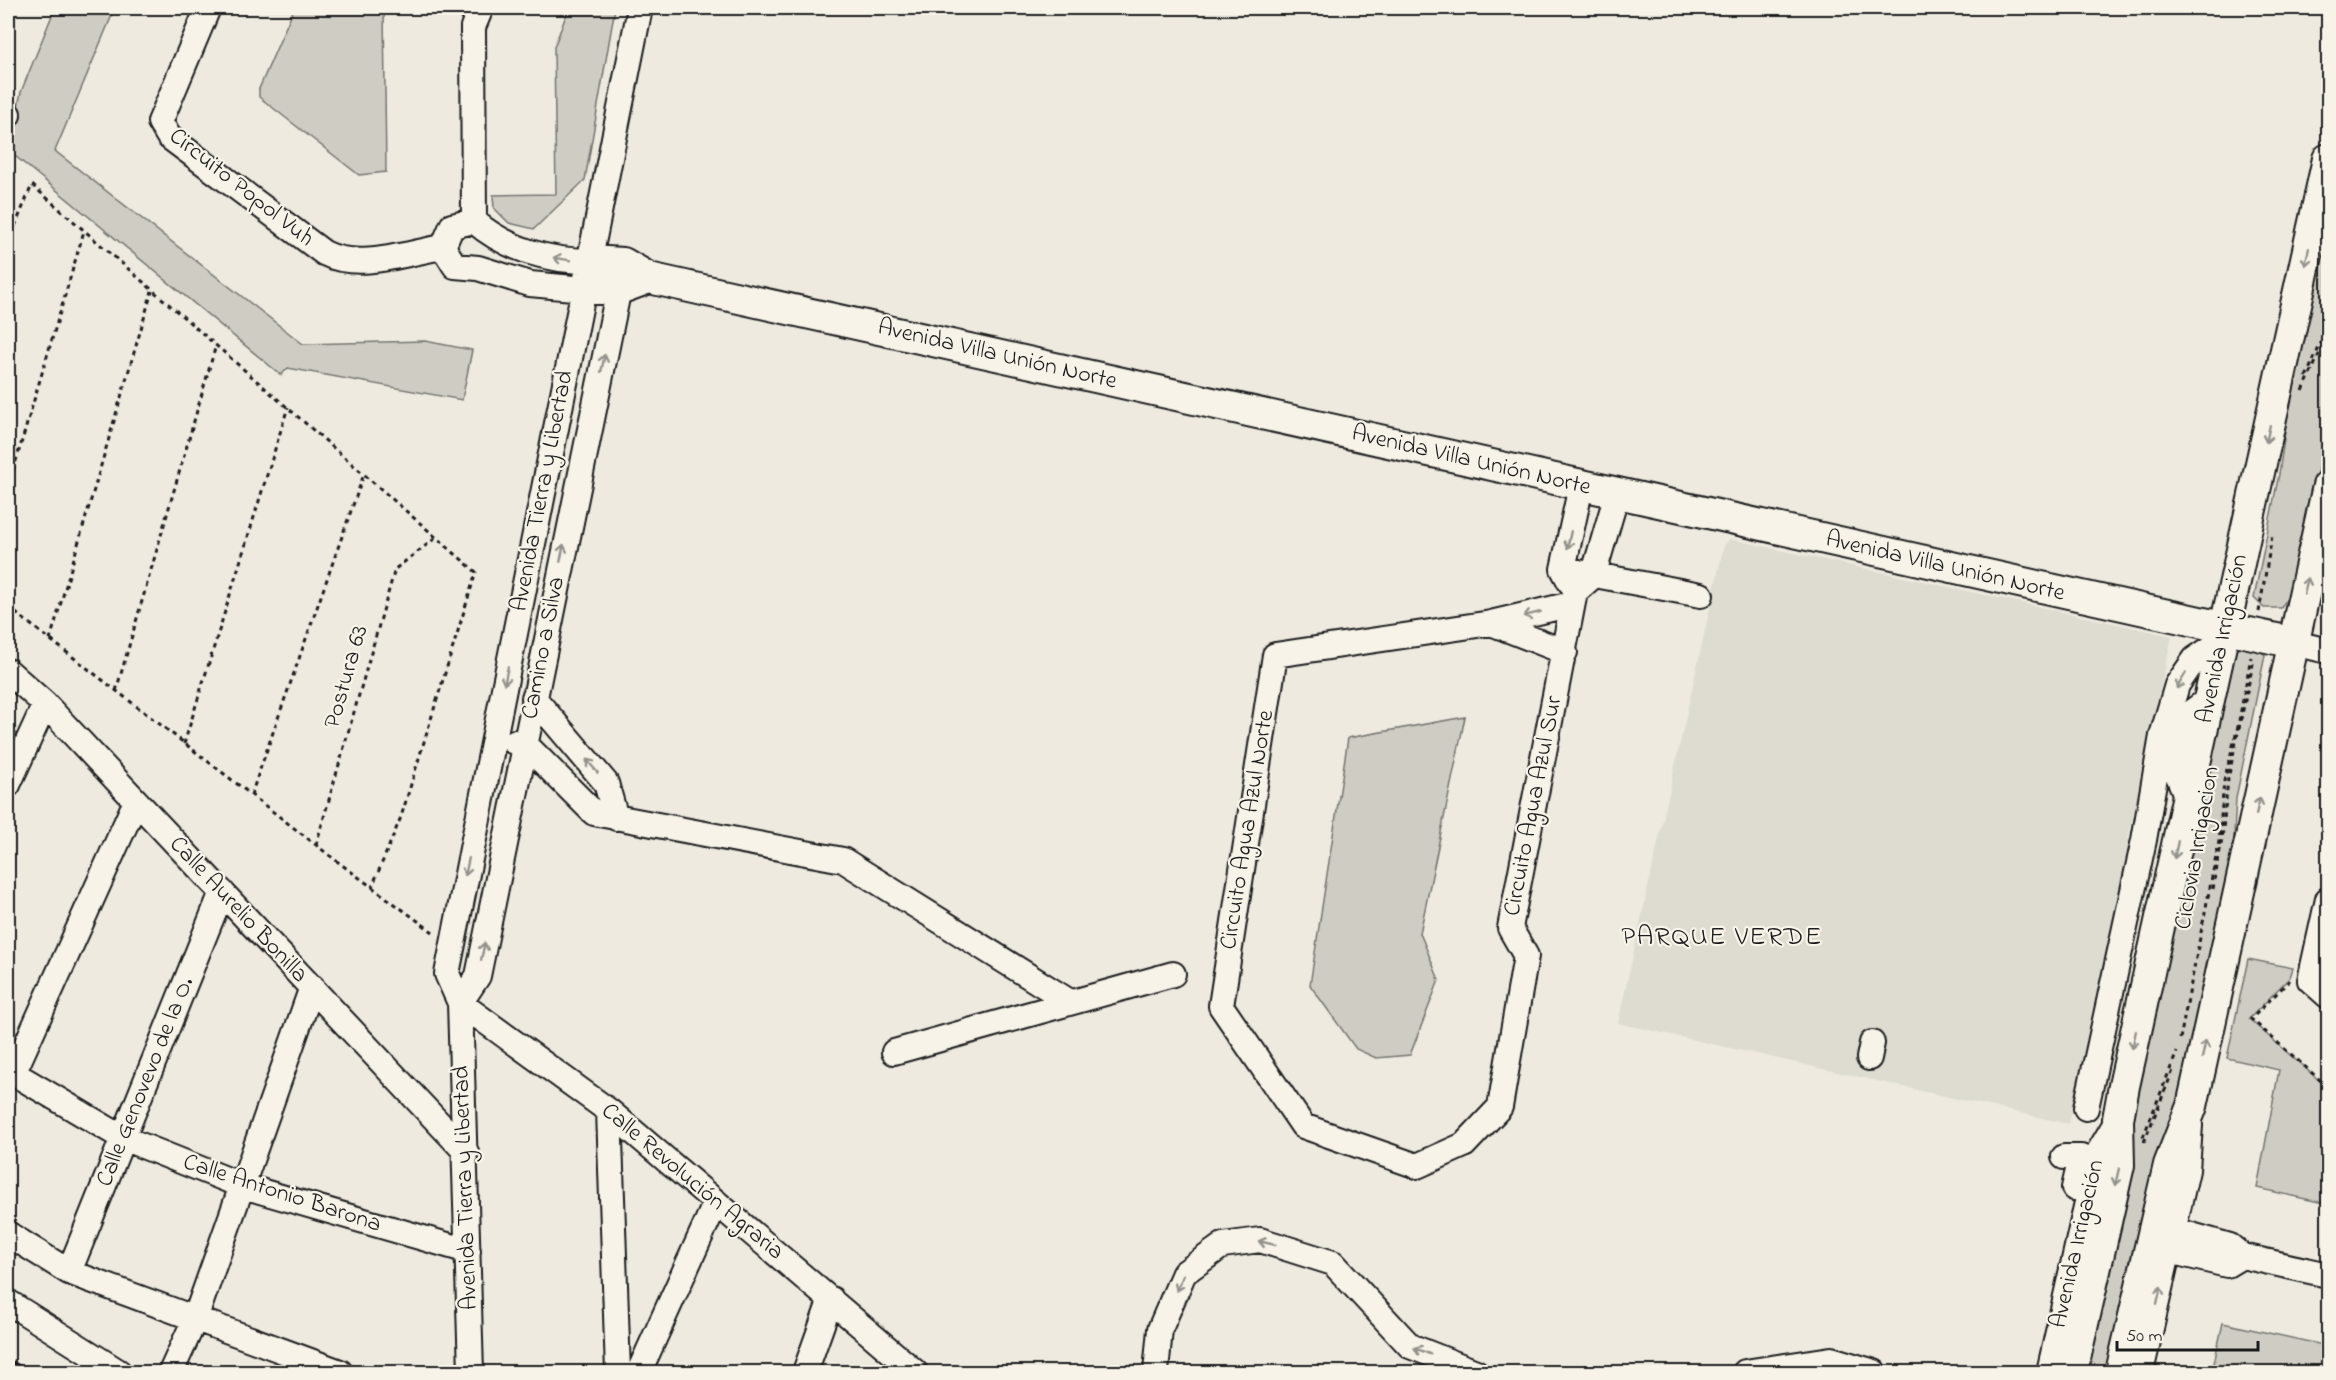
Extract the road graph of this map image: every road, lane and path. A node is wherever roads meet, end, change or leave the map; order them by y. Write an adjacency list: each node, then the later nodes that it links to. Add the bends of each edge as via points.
1 (208, 8): 9 (street, Circuito Popol Vuh, via 160,122 169,137 338,260 358,262)
2 (481, 8): 5 (street, via 473,27)
3 (640, 8): 11 (street, Avenida Tierra y Libertad)
4 (2328, 159): 33 (main road, Avenida Irrigación, one-way to 33)
5 (474, 220): 7 (street); 9 (street, via 452,226)
6 (84, 230): 8 (path, via 32,185); 13 (path); 22 (path)
7 (492, 237): 10 (street, via 491,255); 11 (street, one-way to 7, via 565,261 534,254)
8 (8, 243)
9 (443, 247): 10 (street, via 455,266)
10 (478, 268): 11 (street, via 530,284 563,289)
11 (587, 275): 12 (main road, Avenida Villa Unión Norte); 19 (street, Avenida Tierra y Libertad)
12 (621, 276): 20 (main road, Avenida Villa Unión Norte, via 649,278); 23 (street, Camino a Silva, one-way to 12)
13 (152, 290): 15 (path); 34 (path)
14 (2328, 327): 16 (path)
15 (216, 345): 17 (path); 42 (path)
16 (2298, 396)
17 (288, 407): 18 (path); 46 (path)
18 (364, 474): 26 (path); 49 (path)
19 (545, 483): 23 (street); 35 (street, Avenida Tierra y Libertad)
20 (1581, 486): 24 (main road, Avenida Villa Unión Norte); 27 (street, one-way to 27)
21 (2328, 486): 36 (main road, one-way to 21)
22 (8, 488)
23 (575, 490): 38 (street, Camino a Silva, one-way to 23)
24 (1617, 494): 28 (street); 33 (main road, Avenida Villa Unión Norte)
25 (2274, 525): 37 (path, Ciclovia Irrigacion)
26 (436, 537): 52 (path, Postura 63, via 395,569); 53 (path, via 476,572 401,817)
27 (1563, 569): 28 (street); 30 (street)
28 (1593, 576): 29 (street); 30 (street)
29 (1701, 595)
30 (1573, 598): 32 (street, one-way to 32); 40 (street, Circuito Agua Azul Sur)
31 (8, 608): 34 (path)
32 (1491, 623): 40 (street); 63 (street, Circuito Agua Azul Norte, via 1275,655)
33 (2223, 635): 37 (main road, Avenida Villa Unión Norte); 69 (street, one-way to 69, via 2195,659 2177,685 2153,771 2144,840); 72 (main road, Avenida Irrigación, one-way to 72)
34 (50, 640): 42 (path)
35 (513, 642): 38 (street); 45 (street, Avenida Tierra y Libertad, one-way to 45)
36 (2294, 643): 37 (main road, Avenida Villa Unión Norte); 39 (street); 70 (main road, one-way to 36)
37 (2254, 644): 64 (path, via 2228,779 2223,839); 75 (path, Ciclovia Irrigacion, via 2224,781 2219,841 2177,1052)
38 (543, 647): 43 (street, Camino a Silva)
39 (2328, 651)
40 (1564, 652): 63 (street, Circuito Agua Azul Sur, via 1510,928 1526,956 1500,1107 1464,1145 1417,1166 1303,1126)
41 (8, 671): 44 (street, Calle Aurelio Bonilla)
42 (116, 691): 46 (path)
43 (534, 698): 47 (street, Camino a Silva); 51 (street, one-way to 43, via 606,783)
44 (45, 704): 48 (street); 50 (street, Calle Aurelio Bonilla)
45 (494, 740): 47 (street); 56 (street, Avenida Tierra y Libertad, one-way to 56)
46 (184, 744): 49 (path)
47 (525, 744): 51 (street, via 594,813); 62 (street, Camino a Silva, one-way to 47, via 478,976)
48 (8, 785)
49 (251, 795): 52 (path)
50 (136, 801): 54 (street, Calle Aurelio Bonilla); 67 (street)
51 (616, 818): 61 (street, via 843,860)
52 (315, 845): 53 (path)
53 (372, 887): 56 (path)
54 (222, 892): 59 (street, Calle Aurelio Bonilla); 73 (street, Calle Genovevo de la O.)
55 (2328, 899): 58 (street)
56 (452, 946): 62 (street, Avenida Tierra y Libertad, via 447,974)
57 (1173, 974): 61 (street)
58 (2310, 980): 60 (street); 68 (path, via 2291,980 2251,1019)
59 (312, 987): 76 (street, Calle Aurelio Bonilla); 78 (street)
60 (2328, 996)
61 (1070, 1002): 65 (street)
62 (460, 1003): 71 (street, Calle Revolución Agraria); 76 (street, Avenida Tierra y Libertad)
63 (1221, 1006)
64 (2184, 1041)
65 (894, 1052)
66 (2182, 1052): 74 (path)
67 (10, 1072): 73 (street, Calle Antonio Barona)
68 (2328, 1086)
69 (2085, 1096)
70 (2192, 1107): 81 (street, via 2187,1170); 103 (main road, via 2169,1165)
71 (609, 1111): 79 (street, Calle Revolución Agraria); 92 (street)
72 (2118, 1119): 101 (street, Avenida Irrigación, via 2098,1153); 102 (main road, Avenida Irrigación, one-way to 102, via 2119,1165)
73 (123, 1138): 78 (street, Calle Antonio Barona); 83 (street, Calle Genovevo de la O.)
74 (2144, 1143)
75 (2139, 1150)
76 (466, 1152): 82 (street, Avenida Tierra y Libertad)
77 (2064, 1157): 100 (street, via 2081,1157)
78 (243, 1186): 82 (street, Calle Antonio Barona); 87 (street)
79 (716, 1202): 85 (street, Calle Revolución Agraria); 93 (street)
80 (8, 1234): 83 (street)
81 (2171, 1241): 84 (street, via 2227,1264 2242,1256); 104 (street, one-way to 81)
82 (468, 1251): 91 (street, Avenida Tierra y Libertad)
83 (69, 1272): 87 (street)
84 (2328, 1275)
85 (831, 1299): 94 (street); 95 (street, Calle Revolución Agraria)
86 (8, 1302): 88 (street)
87 (195, 1319): 89 (street); 90 (street)
88 (119, 1372)
89 (171, 1372)
90 (340, 1372)
91 (471, 1372)
92 (618, 1372)
93 (639, 1372)
94 (805, 1372)
95 (915, 1372)
96 (1156, 1372): 97 (street, one-way to 96, via 1410,1346 1333,1263 1260,1240 1223,1245 1184,1273 1160,1329)
97 (1476, 1372)
98 (1745, 1372): 99 (street, via 1831,1359)
99 (1874, 1372)
100 (2032, 1372)
101 (2049, 1372)
102 (2072, 1372)
103 (2121, 1372)
104 (2141, 1372)

